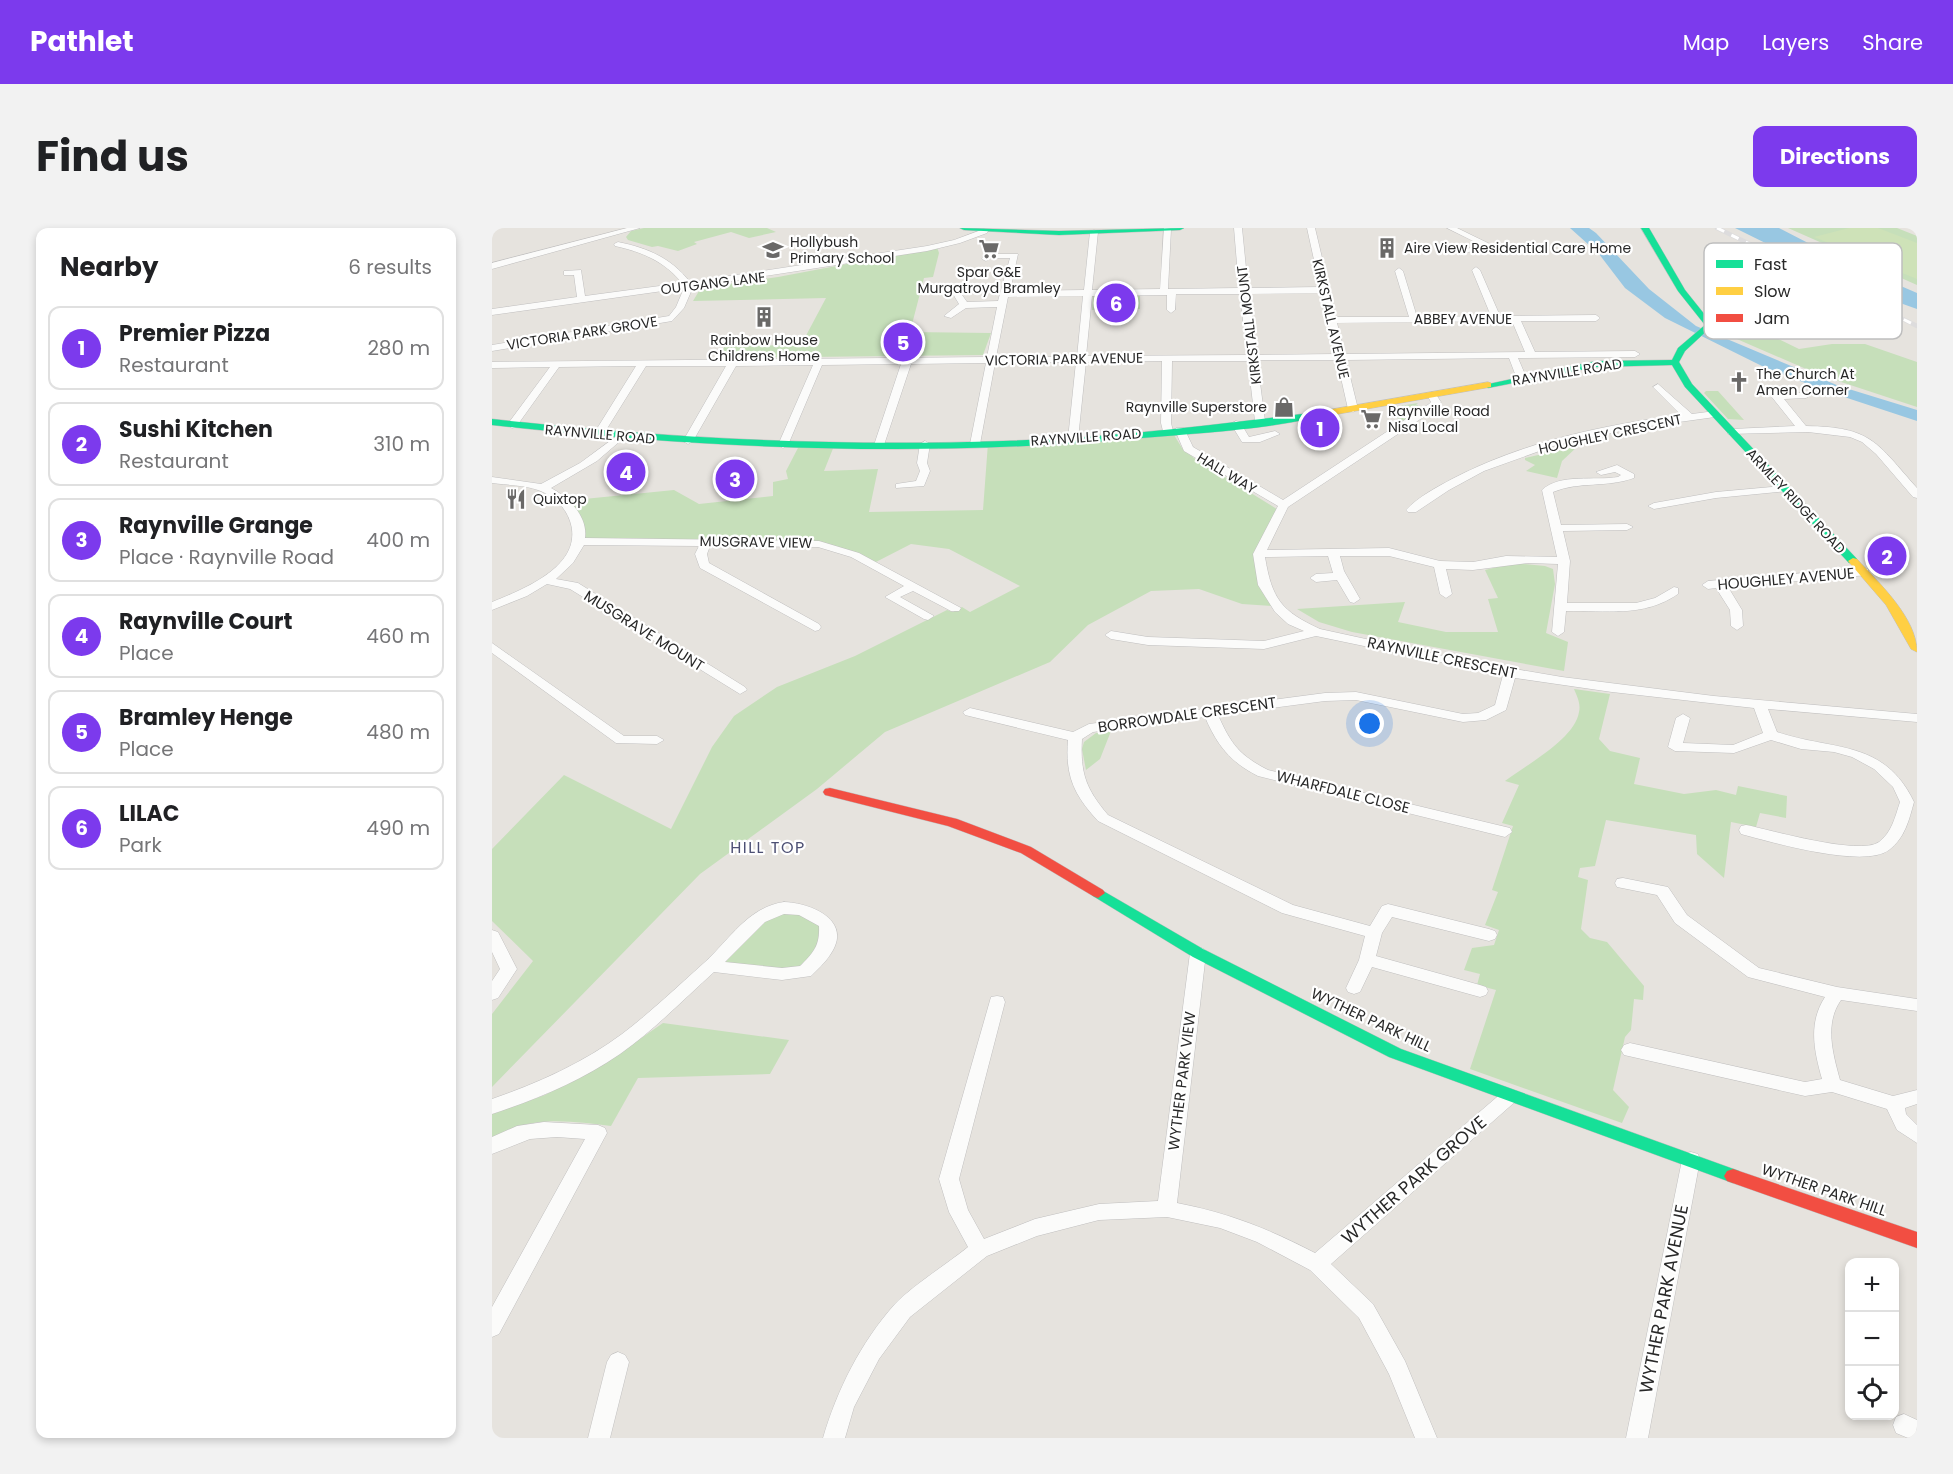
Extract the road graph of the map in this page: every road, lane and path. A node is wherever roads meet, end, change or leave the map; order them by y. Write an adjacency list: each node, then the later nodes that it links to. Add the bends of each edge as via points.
1 (636, 228): 10 (street)
2 (964, 228): 8 (street)
3 (1173, 228): 9 (street); 26 (street)
4 (1239, 228): 25 (street, KIRKSTALL MOUNT)
5 (1311, 228): 24 (street, KIRKSTALL AVENUE)
6 (1451, 228): 14 (street)
7 (1646, 228): 35 (street, via 1682,291)
8 (984, 231): 9 (street); 23 (street, OUTGANG LANE, via 949,242 812,269)
9 (1094, 232): 27 (street)
10 (617, 233): 12 (street); 13 (street)
11 (1500, 242): 14 (street)
12 (575, 244): 13 (street); 18 (street)
13 (618, 244): 23 (street, via 661,257)
14 (1488, 244): 16 (street)
15 (492, 253): 18 (street)
16 (1462, 253)
17 (986, 259): 30 (street, via 1016,256)
18 (507, 262): 19 (street)
19 (492, 266)
20 (1476, 270): 37 (street)
21 (1399, 271): 40 (street)
22 (567, 273): 29 (street, via 578,272)
23 (689, 286): 29 (street, OUTGANG LANE); 42 (street, VICTORIA PARK GROVE, via 672,318)
24 (1324, 290): 25 (street); 39 (street, KIRKSTALL AVENUE)
25 (1244, 291): 26 (street); 47 (street, KIRKSTALL MOUNT)
26 (1168, 292): 27 (street); 32 (street)
27 (1087, 293): 30 (street); 48 (street)
28 (957, 294): 31 (street)
29 (581, 298): 33 (street, OUTGANG LANE)
30 (1004, 299): 31 (street); 50 (street)
31 (964, 304): 34 (street)
32 (1171, 310)
33 (492, 312)
34 (948, 316)
35 (1704, 317)
36 (1596, 318): 38 (street, ABBEY AVENUE)
37 (1497, 319): 38 (street, ABBEY AVENUE); 40 (street, ABBEY AVENUE)
38 (1515, 319): 44 (street)
39 (1330, 320): 40 (street, ABBEY AVENUE); 46 (street, KIRKSTALL AVENUE)
40 (1414, 320)
41 (1704, 328): 51 (street, via 1683,346)
42 (492, 348)
43 (1512, 354): 44 (street, VICTORIA PARK AVENUE); 46 (street, VICTORIA PARK AVENUE); 58 (street)
44 (1531, 354): 45 (street, VICTORIA PARK AVENUE)
45 (1635, 354)
46 (1339, 356): 47 (street, VICTORIA PARK AVENUE); 62 (street, KIRKSTALL AVENUE)
47 (1253, 357): 49 (street, VICTORIA PARK AVENUE); 65 (street, KIRKSTALL MOUNT)
48 (1080, 358): 49 (street, VICTORIA PARK AVENUE); 50 (street, VICTORIA PARK AVENUE); 75 (street)
49 (1167, 358): 69 (street, via 1166,423)
50 (993, 359): 52 (street, VICTORIA PARK AVENUE); 78 (street)
51 (1676, 359): 58 (street, RAYNVILLE ROAD, via 1596,364); 63 (street, ARMLEY RIDGE ROAD, via 1688,385)
52 (907, 360): 53 (street, VICTORIA PARK AVENUE); 80 (street)
53 (819, 361): 54 (street, VICTORIA PARK AVENUE); 79 (street)
54 (733, 362): 55 (street, VICTORIA PARK AVENUE); 76 (street)
55 (643, 363): 56 (street, VICTORIA PARK AVENUE); 73 (street)
56 (557, 364): 57 (street, VICTORIA PARK AVENUE); 68 (street)
57 (492, 365)
58 (1522, 379): 60 (street, RAYNVILLE ROAD)
59 (1658, 387): 64 (street)
60 (1432, 395): 62 (street, RAYNVILLE ROAD); 91 (street, via 1436,402 1433,406)
61 (1806, 395): 70 (street, via 1776,396)
62 (1353, 409): 65 (street, RAYNVILLE ROAD)
63 (1715, 414): 64 (street, HOUGHLEY CRESCENT); 71 (street, ARMLEY RIDGE ROAD)
64 (1689, 417): 93 (street, HOUGHLEY CRESCENT, via 1580,437 1512,456 1468,474)
65 (1260, 421): 67 (street, RAYNVILLE ROAD)
66 (492, 422): 68 (street, RAYNVILLE ROAD)
67 (1236, 424): 69 (street, RAYNVILLE ROAD); 72 (street, via 1246,440)
68 (512, 425): 73 (street, RAYNVILLE ROAD)
69 (1174, 430): 75 (street, RAYNVILLE ROAD); 91 (street, HALL WAY, via 1188,449)
70 (1804, 430): 71 (street); 90 (street, via 1854,434 1866,441)
71 (1732, 432): 88 (street, ARMLEY RIDGE ROAD)
72 (1275, 434)
73 (598, 435): 74 (street, RAYNVILLE ROAD)
74 (621, 436): 76 (street, RAYNVILLE ROAD); 86 (street, via 600,456)
75 (1073, 439): 78 (street, RAYNVILLE ROAD)
76 (688, 441): 79 (street, RAYNVILLE ROAD)
77 (925, 444): 78 (street, RAYNVILLE ROAD); 80 (street, RAYNVILLE ROAD); 84 (street, via 925,471)
78 (975, 444)
79 (783, 445): 80 (street, RAYNVILLE ROAD)
80 (879, 445)
81 (1601, 472): 95 (street, via 1617,468 1630,476 1620,481 1572,481 1547,490)
82 (492, 480): 83 (street)
83 (510, 482): 86 (street); 89 (street)
84 (920, 484): 85 (street); 87 (street)
85 (900, 486)
86 (542, 488): 96 (street, via 569,507 579,524)
87 (934, 489)
88 (1784, 489): 92 (street); 102 (street, ARMLEY RIDGE ROAD)
89 (492, 492)
90 (1917, 495)
91 (1284, 505): 98 (street)
92 (1654, 506)
93 (1412, 510)
94 (1627, 527): 95 (street)
95 (1557, 528): 100 (street)
96 (578, 541): 97 (street, MUSGRAVE VIEW); 105 (street, via 569,562)
97 (707, 541): 106 (street, MUSGRAVE VIEW, via 819,544 855,555); 115 (street, via 701,555 704,565)
98 (1259, 554): 99 (street); 116 (street, RAYNVILLE CRESCENT, via 1263,585 1279,609 1292,621)
99 (1333, 554): 101 (street, via 1389,552); 103 (street)
100 (1564, 561): 101 (street, via 1528,559 1473,566); 111 (street)
101 (1438, 565): 108 (street)
102 (1864, 572): 114 (street, HOUGHLEY AVENUE, via 1714,585 1736,610); 120 (street, ARMLEY RIDGE ROAD, via 1891,604)
103 (1340, 576): 104 (street); 109 (street)
104 (1316, 578)
105 (545, 580): 110 (street); 122 (street, MUSGRAVE MOUNT, via 574,586)
106 (913, 586): 112 (street, MUSGRAVE VIEW); 113 (street, via 891,597)
107 (1674, 591): 111 (street, via 1658,602 1624,608)
108 (1446, 594)
109 (1354, 599)
110 (492, 606)
111 (1560, 607): 117 (street)
112 (955, 608)
113 (928, 616)
114 (1737, 626)
115 (815, 627)
116 (1316, 632): 118 (street, via 1264,645 1148,641); 121 (street, RAYNVILLE CRESCENT)
117 (1558, 632)
118 (1111, 634)
119 (492, 647): 130 (street, via 621,740)
120 (1917, 649)
121 (1510, 673): 123 (street, RAYNVILLE CRESCENT); 125 (street, BORROWDALE CRESCENT, via 1501,707 1481,717 1463,718 1356,696)
122 (740, 690)
123 (1760, 705): 127 (street, RAYNVILLE CRESCENT); 128 (street)
124 (970, 712): 129 (street)
125 (1210, 712): 129 (street, BORROWDALE CRESCENT, via 1089,728); 133 (street, WHARFDALE CLOSE, via 1225,746 1240,762 1263,772)
126 (1683, 718): 128 (street, via 1675,747 1734,749)
127 (1917, 718)
128 (1771, 735): 132 (street, via 1801,745 1857,754 1879,766 1899,784 1907,802 1899,831 1883,847 1872,851 1845,852)
129 (1075, 737): 135 (street, via 1079,779 1086,799 1103,818 1288,909)
130 (657, 740)
131 (830, 792): 138 (street, WYTHER PARK HILL, via 952,822 1026,850)
132 (1746, 830)
133 (1505, 832)
134 (1623, 883): 143 (street, via 1662,891 1681,919 1754,972)
135 (1374, 933): 136 (street, via 1388,910); 139 (street)
136 (1489, 935)
137 (492, 936): 144 (street, via 509,969)
138 (1198, 953): 149 (street, WYTHER PARK HILL, via 1395,1053); 156 (street, WYTHER PARK VIEW)
139 (1367, 960): 141 (street); 142 (street)
140 (711, 966): 140 (street, via 760,917 777,909 799,909 827,924 824,952 805,972 782,974); 152 (street, via 629,1038 588,1065 542,1089)
141 (1354, 988)
142 (1480, 991)
143 (1837, 993): 146 (street); 148 (street, via 1828,1004 1821,1044)
144 (492, 994)
145 (997, 1002): 158 (street, via 950,1179 959,1212)
146 (1917, 1005)
147 (1630, 1050): 148 (street, via 1805,1089)
148 (1832, 1085): 151 (street)
149 (1510, 1096): 155 (street, WYTHER PARK HILL); 159 (street, WYTHER PARK GROVE)
150 (1917, 1097): 151 (street)
151 (1897, 1105): 153 (street, via 1900,1122)
152 (492, 1107)
153 (1917, 1135)
154 (492, 1146): 160 (street, via 524,1131 570,1129 598,1133)
155 (1690, 1161): 157 (street, WYTHER PARK HILL); 165 (street, WYTHER PARK AVENUE)
156 (1167, 1209): 158 (street, via 1099,1212 1035,1228); 159 (street, via 1220,1220 1264,1236)
157 (1917, 1240)
158 (980, 1250): 163 (street, via 903,1310 872,1352 844,1404)
159 (1317, 1264): 164 (street, via 1366,1311 1397,1368)
160 (492, 1327)
161 (618, 1362): 162 (street)
162 (599, 1438)
163 (834, 1438)
164 (1426, 1438)
165 (1637, 1438)

